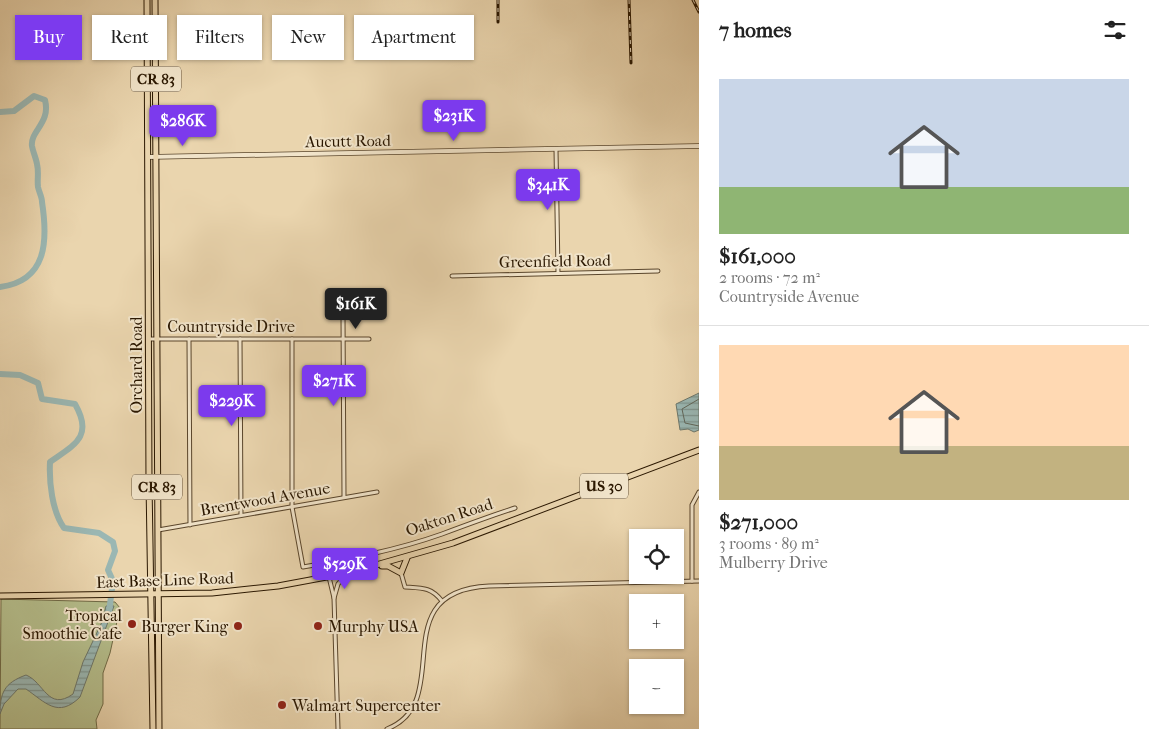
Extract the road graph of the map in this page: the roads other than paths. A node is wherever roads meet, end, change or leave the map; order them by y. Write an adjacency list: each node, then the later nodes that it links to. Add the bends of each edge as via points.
1 (147, 0): 5 (main road, Orchard Road / CR 83)
2 (155, 0): 6 (main road, Orchard Road / CR 83)
3 (699, 146): 4 (street, Aucutt Road)
4 (556, 149): 6 (street, Aucutt Road); 8 (street)
5 (148, 157): 6 (street, Aucutt Road); 11 (main road, Orchard Road / CR 83)
6 (156, 157): 12 (main road, Orchard Road / CR 83)
7 (658, 271): 8 (street, Greenfield Road)
8 (558, 273): 9 (street, Greenfield Road)
9 (452, 276)
10 (343, 316): 16 (street)
11 (149, 339): 12 (street, Countryside Drive); 34 (main road, Orchard Road / CR 83)
12 (156, 339): 13 (street, Countryside Drive); 26 (main road, Orchard Road / CR 83)
13 (189, 339): 14 (street, Countryside Drive); 25 (street)
14 (240, 339): 15 (street, Countryside Drive); 24 (street)
15 (292, 339): 16 (street, Countryside Drive); 22 (street)
16 (343, 339): 17 (street, Countryside Drive); 21 (street)
17 (369, 339)
18 (699, 450): 27 (main road, US 30)
19 (377, 492): 21 (street, Brentwood Avenue)
20 (699, 492): 32 (street, via 692,505)
21 (344, 497): 22 (street, Brentwood Avenue)
22 (292, 507): 23 (street, Oakton Road, via 303,567 370,555); 24 (street, Brentwood Avenue)
23 (515, 508)
24 (241, 516): 25 (street, Brentwood Avenue)
25 (190, 525): 26 (street, Brentwood Avenue)
26 (158, 530): 35 (main road, Orchard Road / CR 83)
27 (407, 558): 28 (main road, US 30); 29 (main road)
28 (378, 566): 29 (main road, via 388,566); 30 (main road, US 30)
29 (400, 573): 38 (street, via 405,587 428,588)
30 (348, 574): 31 (main road, US 30); 37 (street, via 338,584)
31 (329, 577): 35 (main road, East Base Line Road / US 30, via 249,590); 37 (street)
32 (692, 581): 33 (street); 38 (street, via 477,586)
33 (699, 581)
34 (150, 595): 35 (main road, East Base Line Road / US 30); 36 (main road, East Base Line Road / US 30); 39 (main road, Orchard Road)
35 (159, 595): 40 (main road, Orchard Road)
36 (0, 596)
37 (334, 598): 41 (street)
38 (442, 601): 42 (street, via 424,634 422,677 417,698 402,719)
39 (153, 729)
40 (159, 729)
41 (338, 729)
42 (387, 729)

